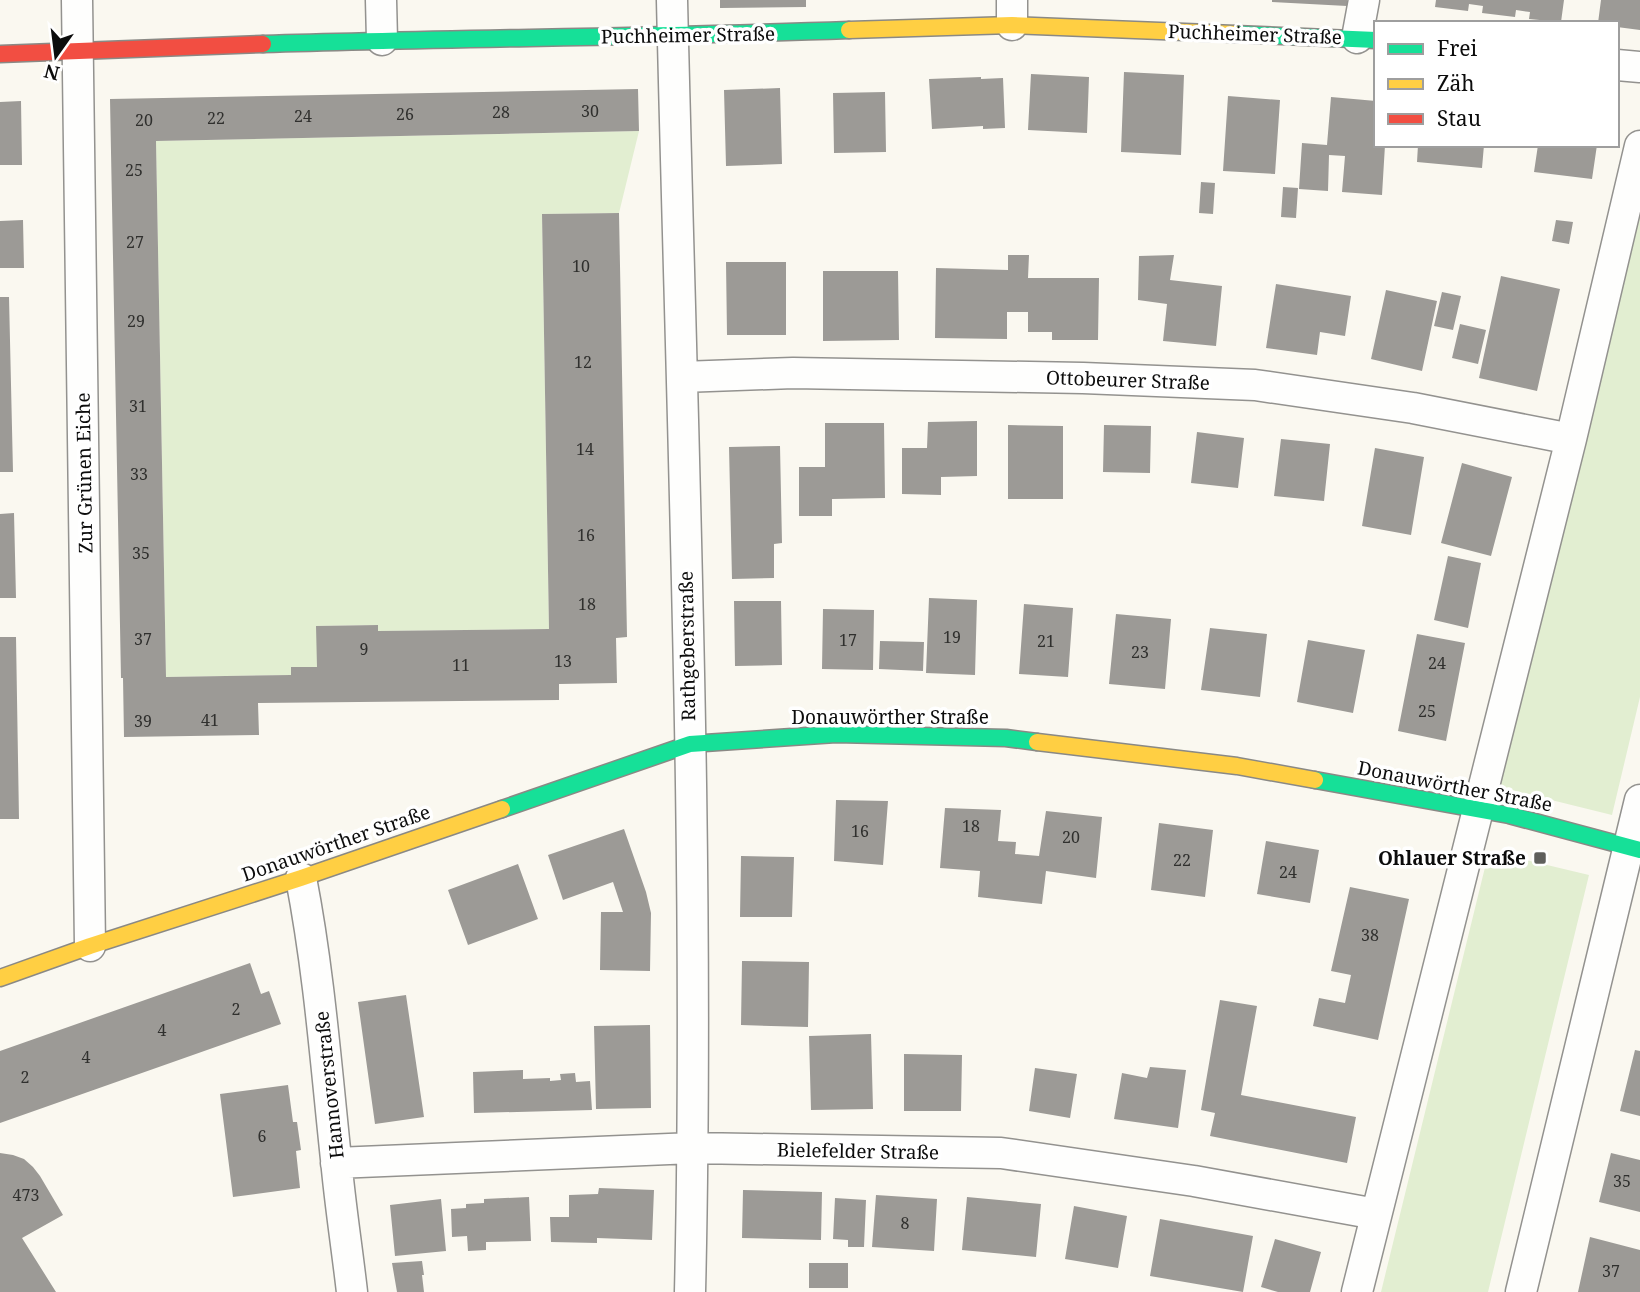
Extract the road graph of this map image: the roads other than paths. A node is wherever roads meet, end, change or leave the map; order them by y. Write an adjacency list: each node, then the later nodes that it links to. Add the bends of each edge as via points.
1 (77, 0): 9 (street, Zur Grünen Eiche)
2 (381, 0): 8 (street)
3 (672, 0): 6 (street, Rathgeberstraße)
4 (1364, 0): 7 (street)
5 (1012, 12): 6 (street, Puchheimer Straße); 7 (street, Puchheimer Straße)
6 (673, 36): 8 (street, Puchheimer Straße); 14 (street, Rathgeberstraße)
7 (1366, 39)
8 (382, 40): 9 (street, Puchheimer Straße)
9 (78, 52): 10 (street, Puchheimer Straße); 21 (street, Zur Grünen Eiche)
10 (0, 54)
11 (1619, 65): 12 (street)
12 (1640, 67)
13 (1640, 146): 15 (street)
14 (682, 377): 15 (street, Ottobeurer Straße, via 793,373 1255,385 1413,408); 16 (street, Rathgeberstraße)
15 (1571, 439): 18 (street)
16 (690, 744): 18 (street, Donauwörther Straße, via 836,734 1006,738 1237,766); 20 (street, Donauwörther Straße); 23 (street, Rathgeberstraße)
17 (1640, 800): 19 (street)
18 (1477, 810): 19 (street, Donauwörther Straße); 25 (street)
19 (1634, 849): 29 (street)
20 (301, 878): 21 (street, Donauwörther Straße); 24 (street, Hannoverstraße, via 323,1024)
21 (90, 946): 22 (street, Donauwörther Straße)
22 (0, 978)
23 (693, 1148): 24 (street, Bielefelder Straße); 25 (street, Bielefelder Straße, via 1001,1153); 27 (street, Rathgeberstraße)
24 (336, 1163): 26 (street, Hannoverstraße)
25 (1376, 1214): 28 (street)
26 (352, 1292)
27 (690, 1292)
28 (1357, 1292)
29 (1521, 1292)

